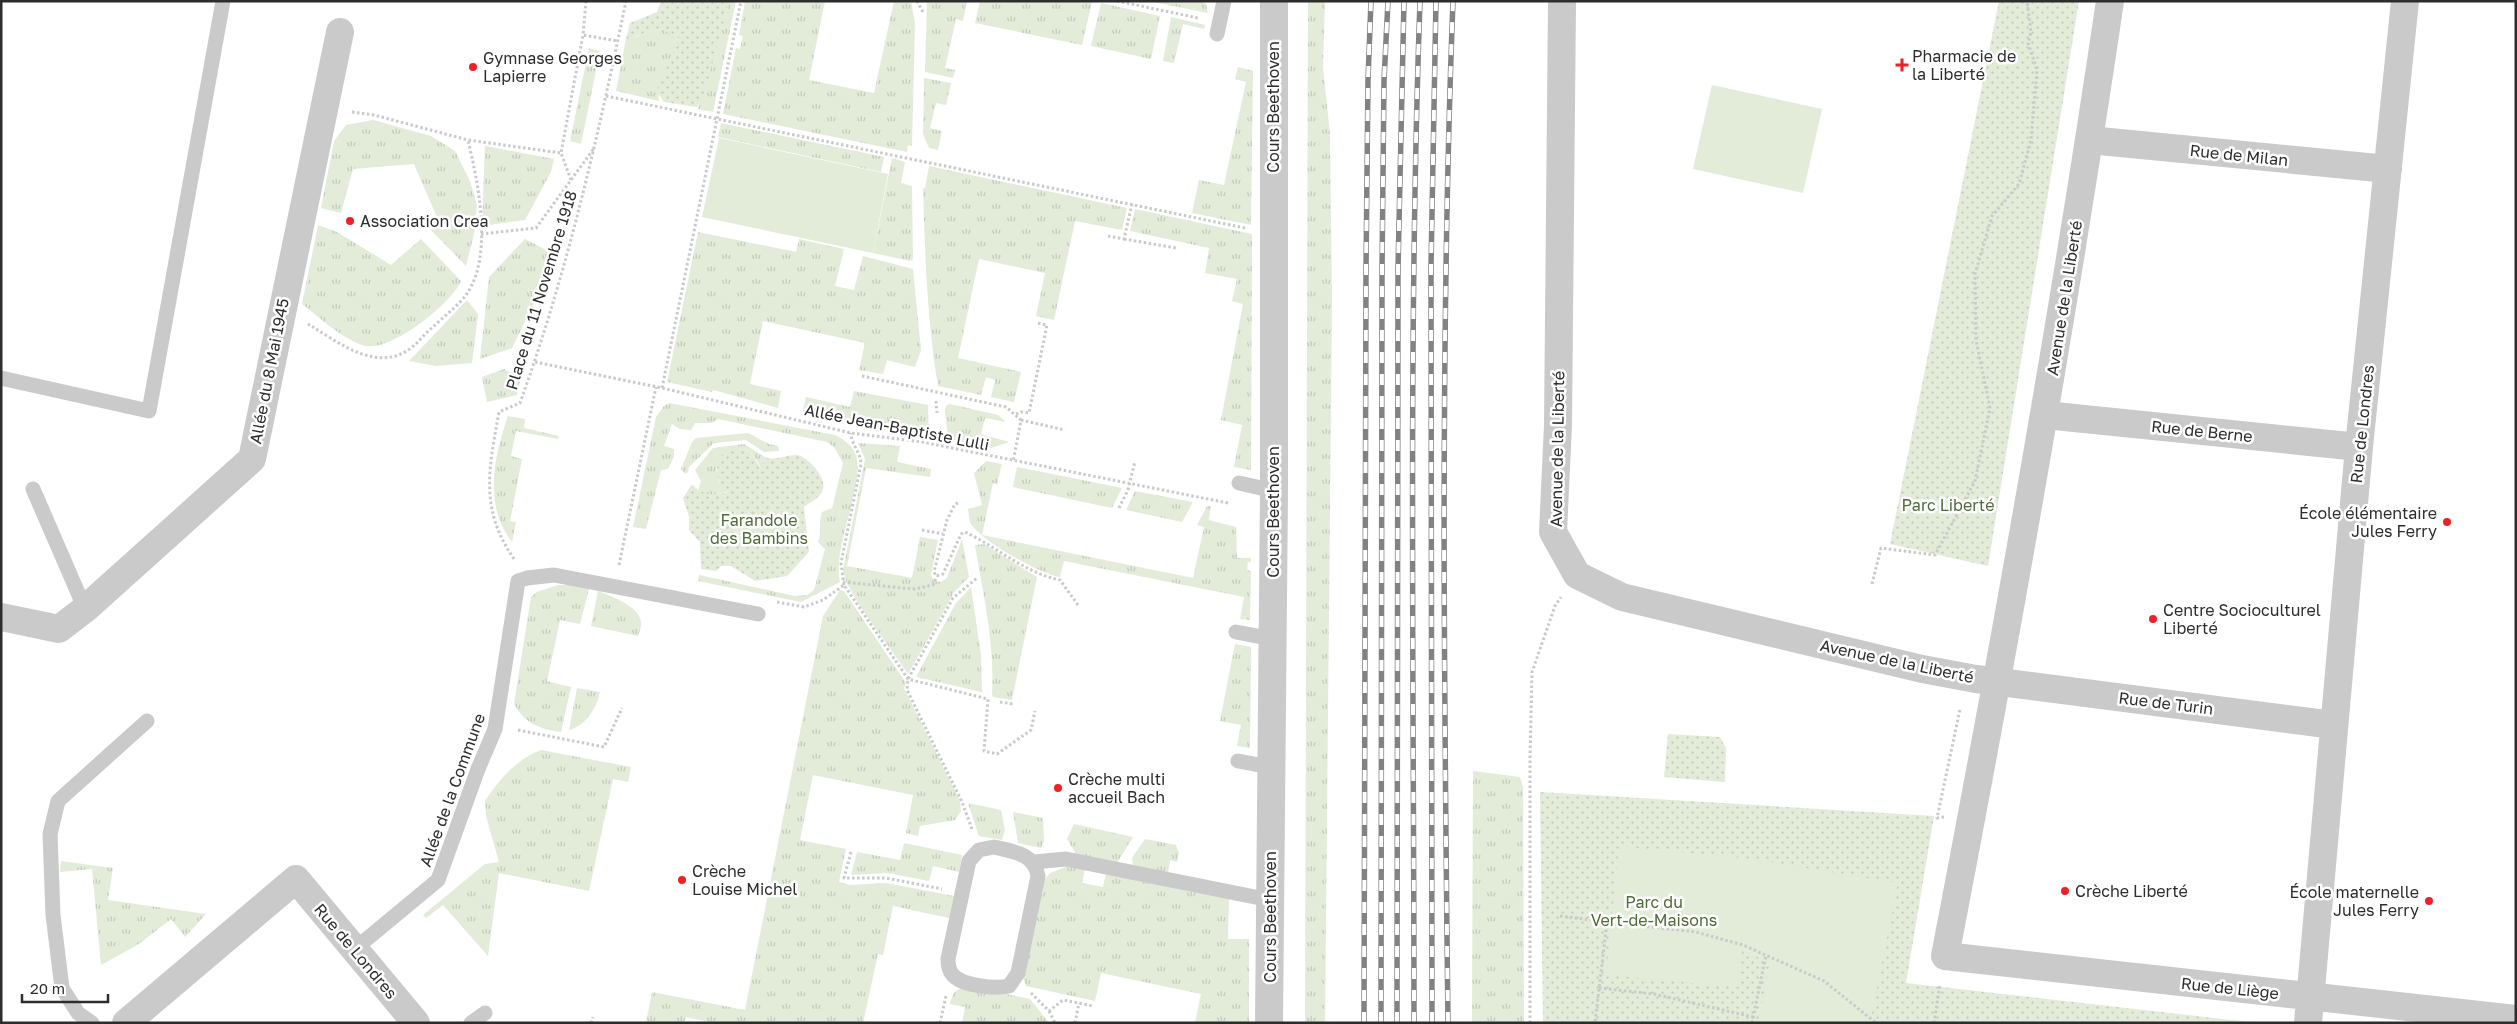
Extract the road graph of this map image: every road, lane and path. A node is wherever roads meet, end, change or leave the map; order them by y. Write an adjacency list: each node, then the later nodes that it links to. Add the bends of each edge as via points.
1 (223, 1): 38 (lane, via 149,411)
2 (586, 1): 16 (path)
3 (626, 1): 18 (path)
4 (741, 1): 21 (path)
5 (917, 1): 13 (path)
6 (1117, 1): 14 (path)
7 (1224, 1): 17 (lane)
8 (1274, 1): 54 (street, Cours Beethoven)
9 (1562, 1): 60 (street, Avenue de la Liberté, via 1558,425 1553,532)
10 (2027, 1): 65 (path, via 2028,43 2038,70 2031,140 2019,184 1992,216 1975,274 1976,340 1990,408 1974,481 1935,555 1881,548)
11 (2110, 1): 23 (street, Avenue de la Liberté)
12 (2404, 1): 26 (street, Rue de Londres)
13 (924, 14)
14 (1206, 19)
15 (340, 32): 20 (street, Allée du 8 Mai 1945)
16 (583, 34): 18 (path); 25 (path)
17 (1217, 34)
18 (618, 41): 19 (path)
19 (606, 96): 21 (path); 24 (path)
20 (324, 107): 22 (path, via 374,115); 34 (street, Allée du 8 Mai 1945)
21 (716, 118): 28 (path); 40 (path)
22 (468, 140): 25 (path); 30 (path, via 478,186)
23 (2089, 140): 26 (street, Rue de Milan); 44 (street, Avenue de la Liberté)
24 (596, 145): 27 (path, Place du 11 Novembre 1918); 36 (path, Place du 11 Novembre 1918)
25 (561, 153): 27 (path)
26 (2388, 169): 48 (street, Rue de Londres)
27 (571, 180): 30 (path, Place du 11 Novembre 1918, via 536,228)
28 (1132, 204): 29 (path); 32 (path)
29 (1246, 228)
30 (481, 234): 34 (path, via 475,273 466,295 411,349 386,359 357,354)
31 (1108, 236): 32 (path)
32 (1124, 239): 33 (path)
33 (1176, 248)
34 (282, 308): 69 (street, Allée du 8 Mai 1945, via 252,459)
35 (1036, 323): 43 (path, via 1047,325 1029,413)
36 (535, 362): 39 (path, Allée Jean-Baptiste Lulli); 62 (path, Place du 11 Novembre 1918, via 520,403 499,412 489,473 491,509 501,540)
37 (862, 376): 43 (path, via 1006,407)
38 (1, 378)
39 (656, 387): 40 (path, Allée Jean-Baptiste Lulli); 66 (path)
40 (662, 388): 47 (path, Allée Jean-Baptiste Lulli)
41 (936, 401): 42 (path)
42 (936, 413)
43 (1016, 414): 45 (path)
44 (2045, 415): 48 (street, Rue de Berne); 75 (street, Avenue de la Liberté)
45 (1021, 420): 46 (path); 50 (path)
46 (1065, 430)
47 (851, 433): 50 (path, Allée Jean-Baptiste Lulli, via 922,442); 64 (path, via 861,464 841,564)
48 (2359, 448): 81 (street, Rue de Londres)
49 (1134, 461): 52 (path)
50 (1013, 462): 52 (path, Allée Jean-Baptiste Lulli)
51 (1239, 483): 54 (lane)
52 (1130, 484): 56 (path, Allée Jean-Baptiste Lulli); 57 (path)
53 (33, 489): 69 (lane)
54 (1274, 491): 73 (street, Cours Beethoven)
55 (958, 503): 59 (path)
56 (1236, 505)
57 (1119, 508)
58 (922, 530): 59 (path)
59 (943, 534): 61 (path, via 934,572)
60 (1577, 575): 75 (street, Avenue de la Liberté, via 1622,597 1922,669); 113 (path, via 1555,606 1532,672)
61 (937, 576): 64 (path, via 933,585 914,589); 68 (path, via 943,574 961,534 965,532 1045,577 1060,580)
62 (527, 578): 66 (lane, via 554,575); 92 (lane, Allée de la Commune, via 518,581 496,729 438,880)
63 (977, 578): 74 (path, via 953,598)
64 (843, 583): 67 (path, via 823,600 804,606); 74 (path)
65 (1872, 584)
66 (613, 586): 70 (lane)
67 (770, 601)
68 (1078, 605)
69 (85, 609): 71 (street, Allée du 8 Mai 1945, via 60,628)
70 (758, 614)
71 (1, 617)
72 (1236, 632): 73 (lane)
73 (1272, 640): 84 (street, Cours Beethoven)
74 (908, 680): 79 (path, via 988,699 984,751 997,754 1031,730); 85 (path, via 907,690 962,802)
75 (1998, 682): 81 (street, Rue de Turin); 94 (street, Avenue de la Liberté)
76 (1000, 702): 77 (path)
77 (1013, 704)
78 (622, 708): 82 (path, via 604,747)
79 (1035, 712)
80 (147, 721): 105 (lane, via 58,801 50,834 53,915 62,988 78,1013)
81 (2334, 724): 99 (street, Rue de Londres)
82 (517, 730)
83 (1238, 761): 84 (lane)
84 (1270, 767): 89 (street, Cours Beethoven)
85 (979, 850): 87 (lane, via 994,848 1020,853); 88 (lane, via 969,861)
86 (850, 852): 88 (path, via 844,878 886,878)
87 (1034, 862): 89 (lane, via 1066,859); 95 (lane, via 1038,876 1018,973)
88 (962, 892): 95 (lane, via 948,959 951,973 962,981 984,986)
89 (1270, 900): 112 (street, Cours Beethoven)
90 (1560, 916): 91 (path)
91 (1607, 922): 93 (path, via 1696,932); 96 (path)
92 (356, 948): 106 (street, Rue de Londres, via 296,879); 107 (street, Rue de Londres)
93 (1766, 955): 102 (path); 116 (path, via 1824,981)
94 (1945, 956): 99 (street, Rue de Liège); 117 (path)
95 (1009, 986): 100 (path, via 1033,994)
96 (1599, 988): 102 (path, via 1654,994); 114 (path)
97 (1079, 1003): 98 (path); 100 (path, via 1063,1000); 111 (path)
98 (1093, 1006)
99 (2309, 1010): 104 (street, Rue de Liège)
100 (1049, 1011): 110 (path)
101 (485, 1013): 108 (lane)
102 (1753, 1017): 115 (path)
103 (593, 1018): 109 (path)
104 (2516, 1019)
105 (92, 1023)
106 (126, 1023)
107 (416, 1023)
108 (472, 1023)
109 (592, 1023)
110 (1055, 1023)
111 (1075, 1023)
112 (1269, 1023)
113 (1530, 1023)
114 (1595, 1023)
115 (1752, 1023)
116 (1876, 1023)
117 (1934, 1023)

